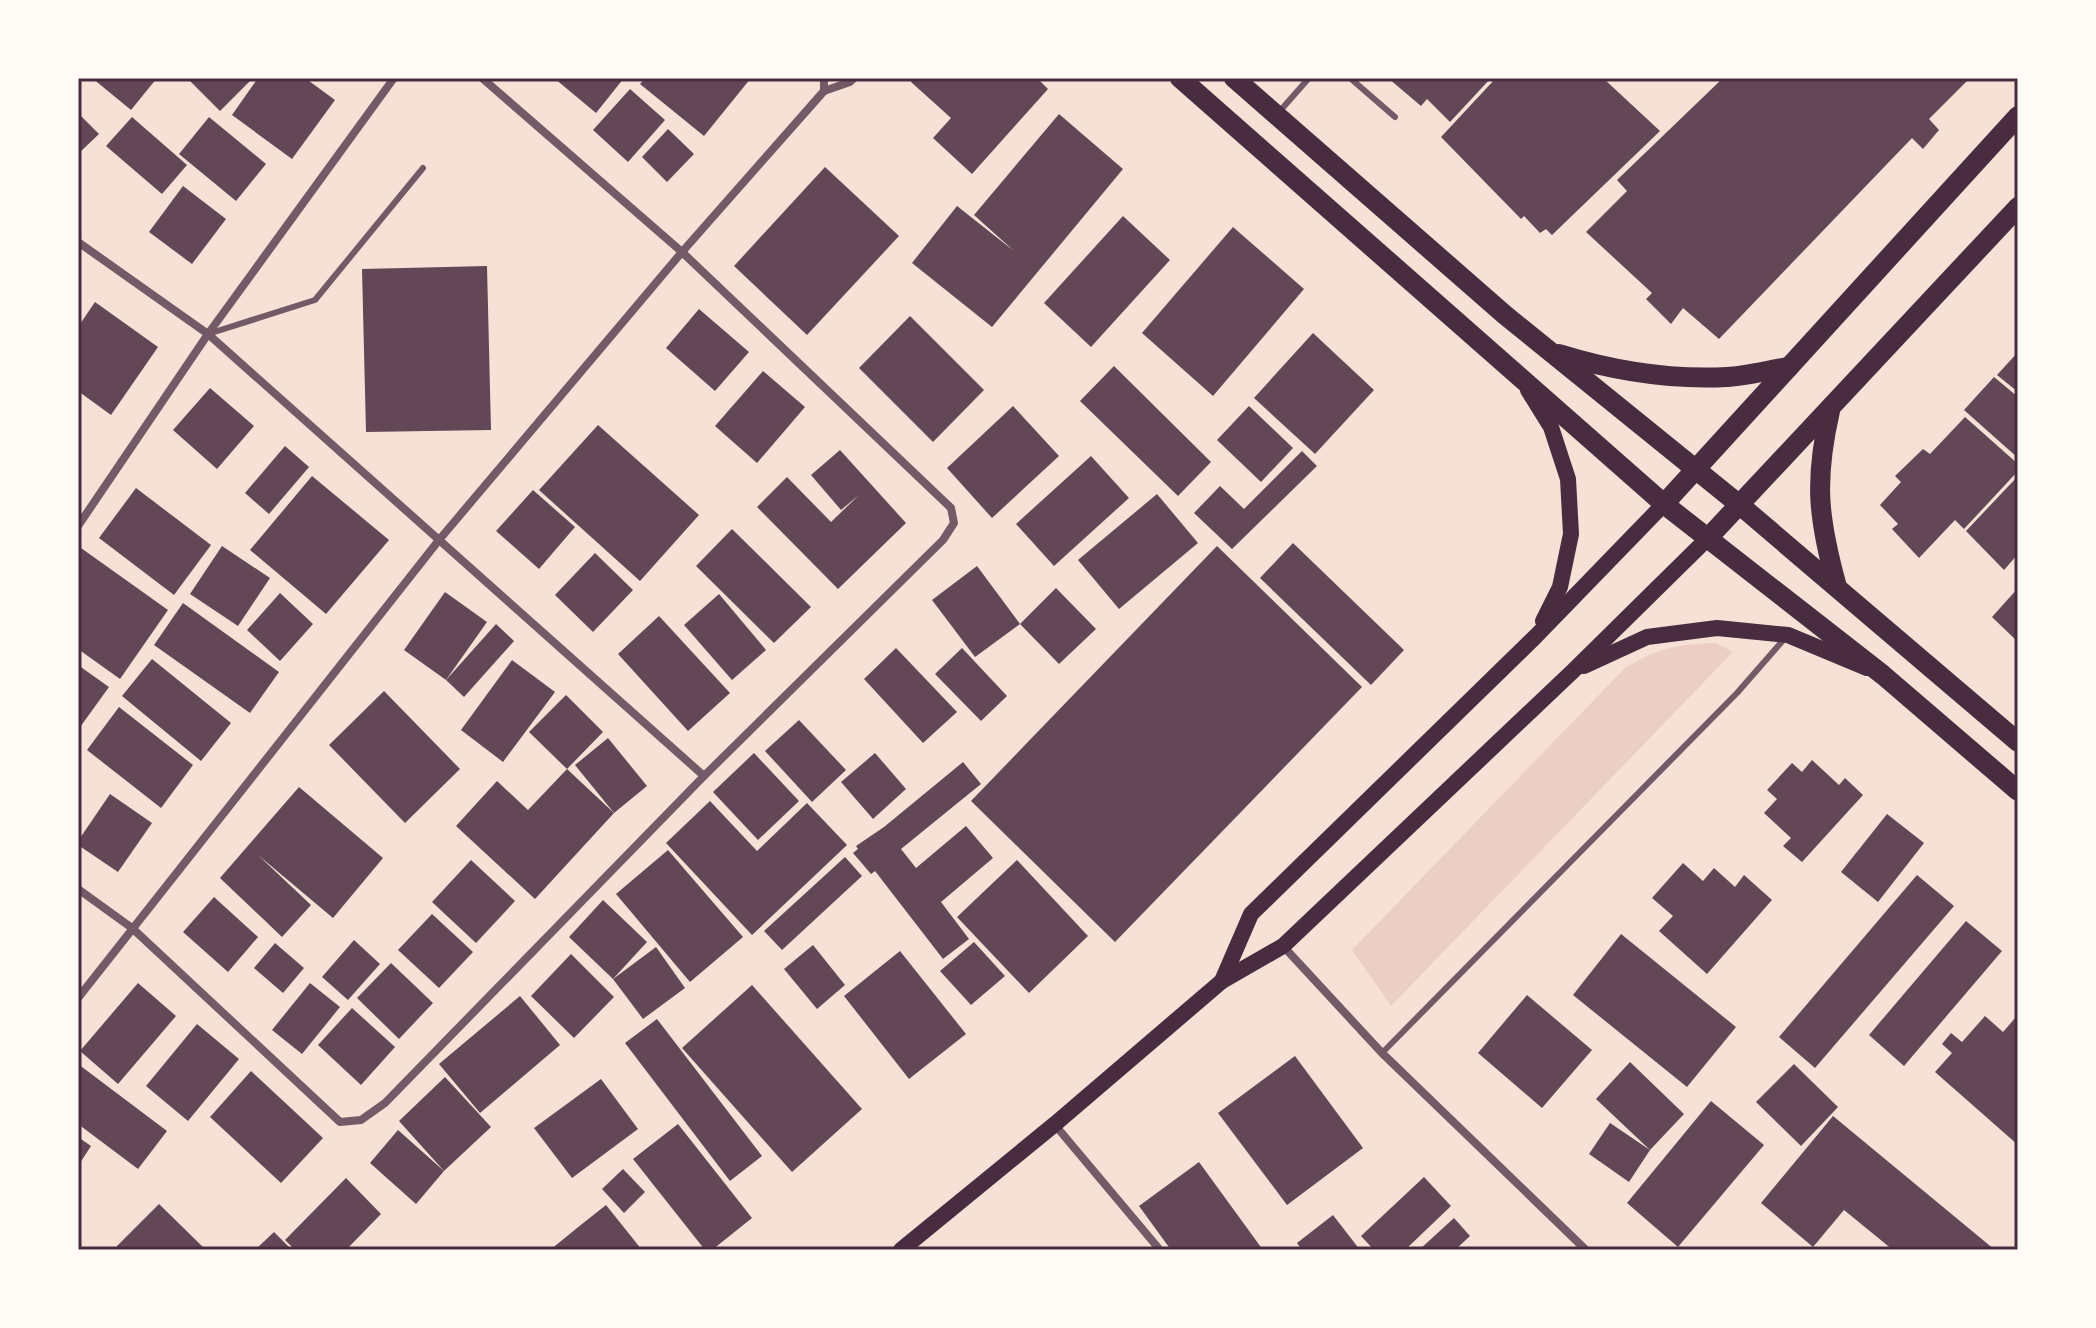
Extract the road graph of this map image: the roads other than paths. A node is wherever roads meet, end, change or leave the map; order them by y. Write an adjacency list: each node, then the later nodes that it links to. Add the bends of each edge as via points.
1 (394, 78): 17 (street)
2 (482, 78): 16 (street)
3 (824, 78): 9 (street)
4 (854, 78): 9 (street)
5 (1180, 78): 20 (main road)
6 (1234, 78): 10 (main road)
7 (1309, 78): 10 (lane)
8 (1350, 78): 12 (lane)
9 (824, 91): 16 (street)
10 (1276, 115): 18 (main road)
11 (2018, 116): 19 (main road)
12 (1395, 117)
13 (423, 168): 17 (lane, via 315,300)
14 (2018, 207): 21 (main road)
15 (78, 242): 17 (street)
16 (682, 252): 27 (street); 34 (street, via 951,508 954,523 943,540)
17 (208, 334): 25 (street); 27 (street)
18 (1548, 350): 19 (main road, via 1606,368 1667,377 1729,377); 22 (main road)
19 (1789, 367): 22 (main road)
20 (1522, 381): 23 (main road); 30 (main road, via 1551,427 1568,479 1571,534 1560,587)
21 (1830, 407): 24 (main road); 28 (main road, via 1820,456 1819,500)
22 (1695, 471): 23 (main road); 24 (main road)
23 (1664, 504): 26 (main road); 30 (main road)
24 (1741, 506): 26 (main road); 28 (main road)
25 (78, 526)
26 (1708, 538): 31 (main road); 32 (main road)
27 (439, 540): 34 (street); 37 (street)
28 (1837, 587): 33 (main road)
29 (1788, 635): 31 (main road, via 1717,628 1647,637); 32 (main road); 41 (lane)
30 (1536, 636): 39 (main road, via 1251,914)
31 (1573, 671): 38 (main road)
32 (1883, 675): 35 (main road)
33 (2018, 742)
34 (704, 776): 37 (street, via 385,1103 361,1120 340,1122)
35 (2018, 791)
36 (78, 889): 37 (street)
37 (132, 928): 40 (street)
38 (1283, 946): 39 (main road); 41 (street)
39 (1222, 981): 42 (main road)
40 (78, 998)
41 (1382, 1053): 45 (street)
42 (1055, 1124): 43 (main road); 44 (street)
43 (901, 1250)
44 (1160, 1250)
45 (1586, 1250)

